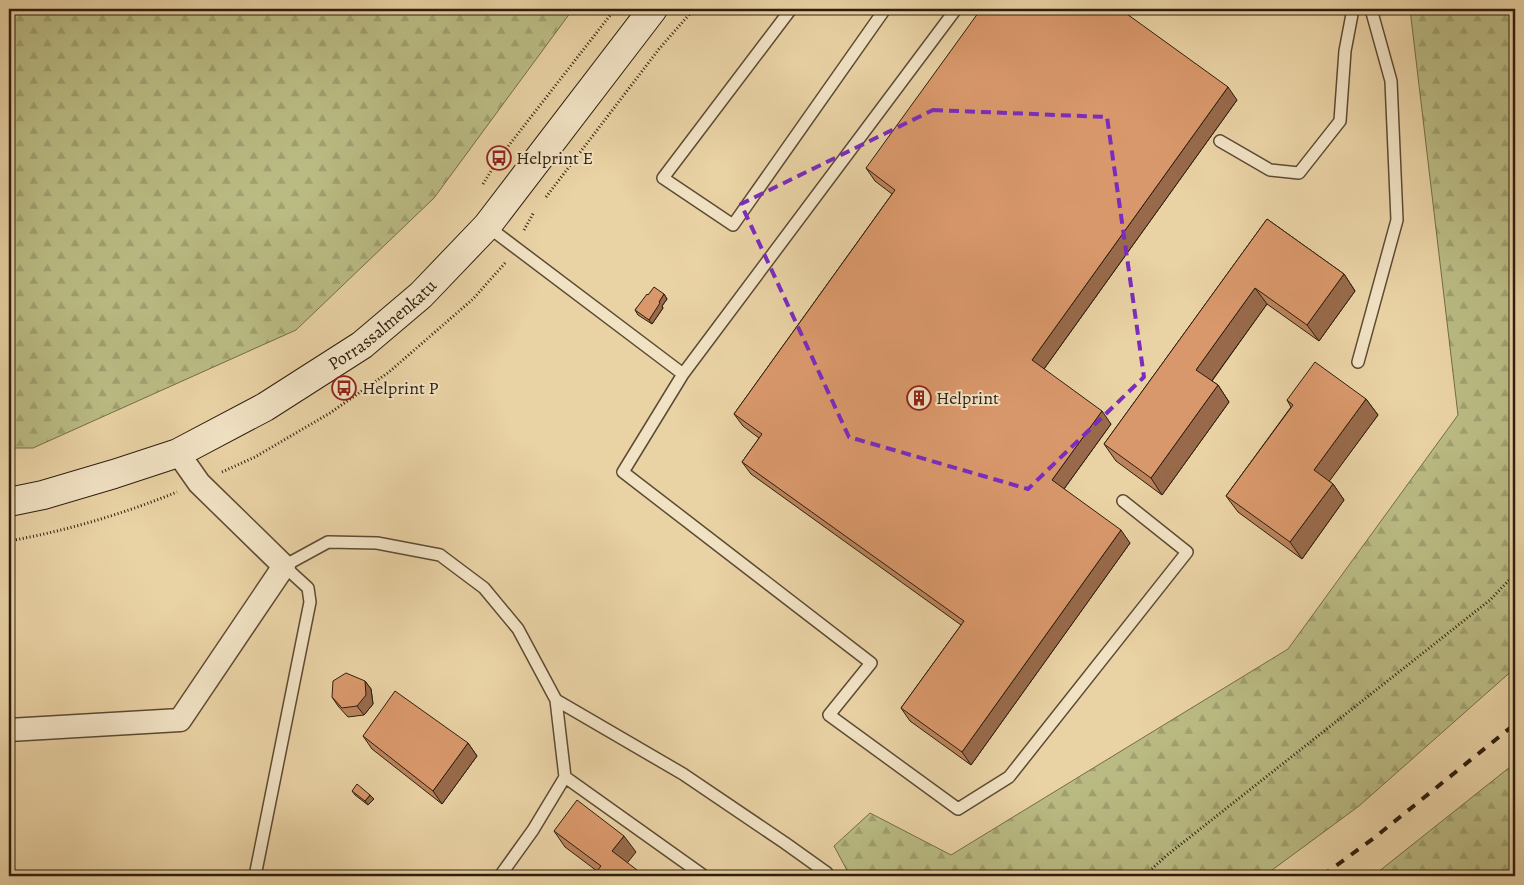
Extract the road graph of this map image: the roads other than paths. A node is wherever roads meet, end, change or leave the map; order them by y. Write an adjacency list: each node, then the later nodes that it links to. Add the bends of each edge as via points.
1 (653, 9): 8 (street, Porrassalmenkatu)
2 (791, 9): 3 (lane, via 663,178 733,225)
3 (886, 9)
4 (956, 9): 10 (lane)
5 (1353, 9): 7 (lane, via 1344,51 1340,121 1299,173 1270,170)
6 (1371, 9): 9 (lane, via 1391,81 1397,220)
7 (1220, 141)
8 (487, 226): 10 (lane); 11 (street, Porrassalmenkatu, via 421,295 362,345 265,407)
9 (1358, 362)
10 (683, 374): 12 (lane, via 623,472 871,663 829,715 958,809 1009,777 1187,552)
11 (178, 453): 13 (street, Porrassalmenkatu, via 43,496); 14 (street, via 199,483)
12 (1123, 501)
13 (9, 502)
14 (284, 566): 15 (lane, via 328,542 377,543 440,555 484,588 518,629); 16 (street, via 180,720); 19 (lane, via 308,588 310,602)
15 (556, 700): 17 (lane); 18 (lane, via 683,774)
16 (9, 730)
17 (565, 777): 20 (lane); 21 (lane)
18 (827, 873)
19 (255, 876)
20 (500, 876)
21 (704, 876)

